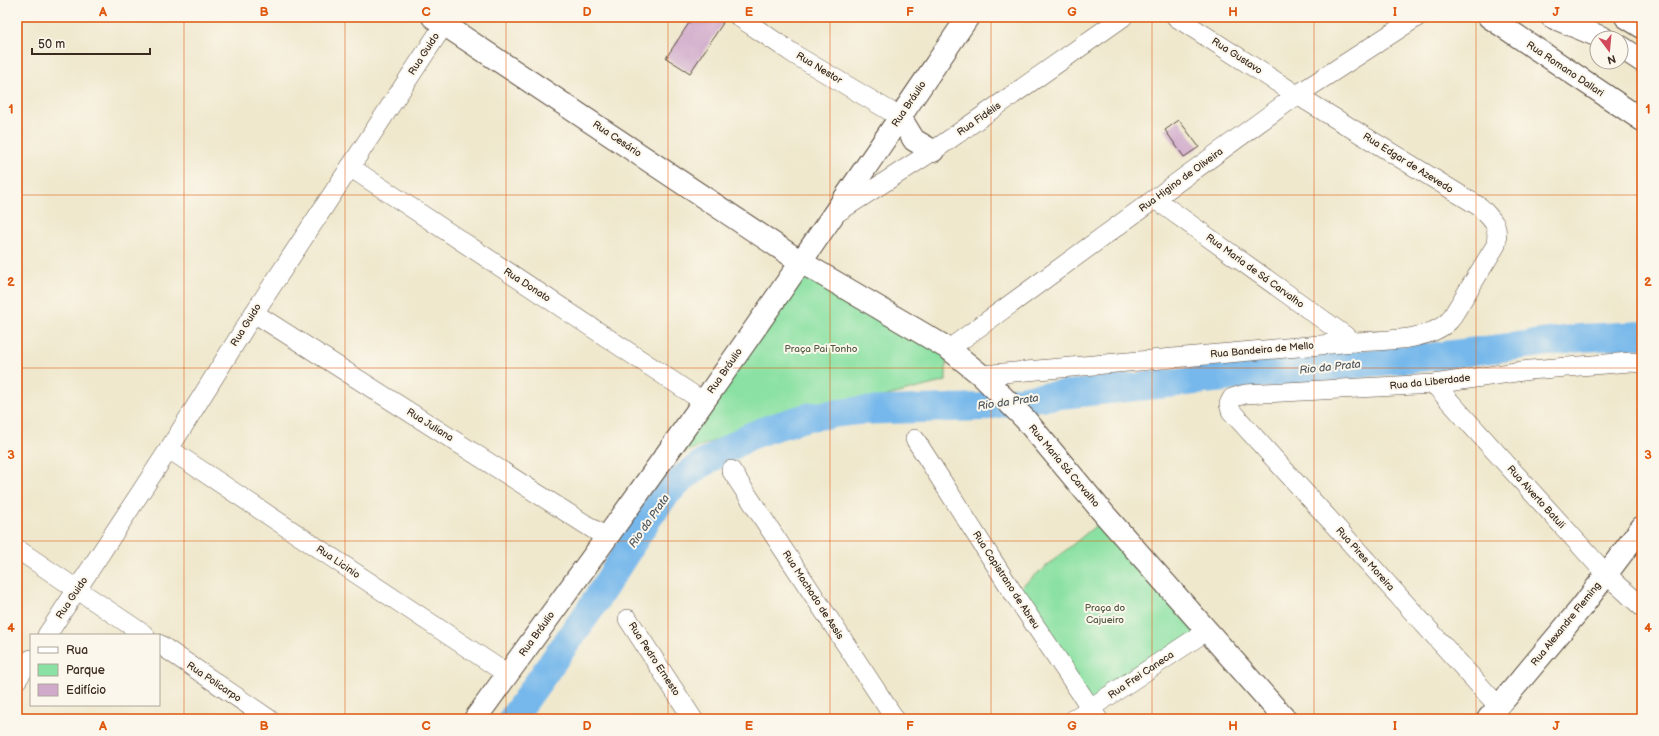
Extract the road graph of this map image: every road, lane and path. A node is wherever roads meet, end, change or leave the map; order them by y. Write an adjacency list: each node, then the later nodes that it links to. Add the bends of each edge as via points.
1 (739, 17): 17 (street, Rua Nestor, via 797,56)
2 (968, 17): 17 (street, Rua Bráulio)
3 (1123, 17): 19 (street, Rua Fidélis)
4 (1176, 17): 16 (street, Rua Gustavo)
5 (1417, 17): 16 (street, Rua Higino de Oliveira)
6 (1488, 17): 18 (street, Rua Romano Dallari)
7 (1552, 17): 13 (street)
8 (1576, 17): 12 (street)
9 (1626, 17): 11 (street)
10 (442, 19): 20 (street, Rua Guido); 24 (street, Rua Cesário)
11 (1642, 27)
12 (1596, 30)
13 (1589, 32)
14 (1629, 52): 15 (street)
15 (1642, 61)
16 (1297, 95): 21 (street, Rua Higino de Oliveira); 23 (street, Rua Edgar de Azevedo, via 1480,207 1498,231)
17 (900, 117): 19 (street, via 914,140); 22 (street, Rua Bráulio)
18 (1642, 120)
19 (933, 151): 22 (street, Rua Fidélis)
20 (350, 167): 25 (street, Rua Guido); 31 (street, Rua Donato)
21 (1155, 199): 26 (street, Rua Maria de Sá Carvalho); 27 (street, Rua Higino de Oliveira)
22 (832, 216): 24 (street, Rua Bráulio)
23 (1496, 245): 26 (street, Rua Bandeira de Mello, via 1450,320 1439,329 1412,337)
24 (800, 262): 27 (street, Rua Maria Sá Carvalho); 31 (street, Rua Bráulio)
25 (254, 313): 34 (street, Rua Guido); 37 (street, Rua Juliana)
26 (1354, 342): 29 (street, Rua Bandeira de Mello)
27 (949, 349): 29 (street, Rua Maria Sá Carvalho)
28 (1642, 363): 30 (street, Rua da Liberdade, via 1530,370)
29 (989, 382): 43 (street, Rua Maria Sá Carvalho, via 1025,419 1105,515)
30 (1434, 384): 32 (street, Rua da Liberdade, via 1245,394 1232,398 1229,404); 39 (street, Rua Alverto Batuli)
31 (704, 402): 37 (street, Rua Bráulio)
32 (1231, 411): 50 (street, Rua Pires Moreira)
33 (915, 439): 51 (street, Rua Capistrano de Abreu, via 1014,594)
34 (169, 449): 40 (street, Rua Guido); 48 (street, Rua Licinio)
35 (731, 470): 55 (street, Rua Machado de Assis)
36 (1642, 527): 39 (street, Rua Alexandre Fleming)
37 (607, 538): 48 (street, Rua Bráulio)
38 (17, 549): 40 (street)
39 (1606, 575): 41 (street, Rua Alverto Batuli); 50 (street, Rua Alexandre Fleming)
40 (78, 589): 44 (street, Rua Guido); 45 (street)
41 (1642, 607)
42 (628, 619): 54 (street, Rua Pedro Ernesto)
43 (1208, 630): 51 (street, Rua Frei Caneca); 57 (street, Rua Maria Sá Carvalho)
44 (48, 634)
45 (144, 634)
46 (160, 645): 52 (street, Rua Policarpo)
47 (30, 660): 49 (street)
48 (507, 674): 53 (street, Rua Bráulio)
49 (17, 680)
50 (1493, 713)
51 (1095, 714): 56 (street, Rua Frei Caneca)
52 (269, 719)
53 (475, 719)
54 (693, 719)
55 (895, 719)
56 (1074, 719)
57 (1285, 719)

